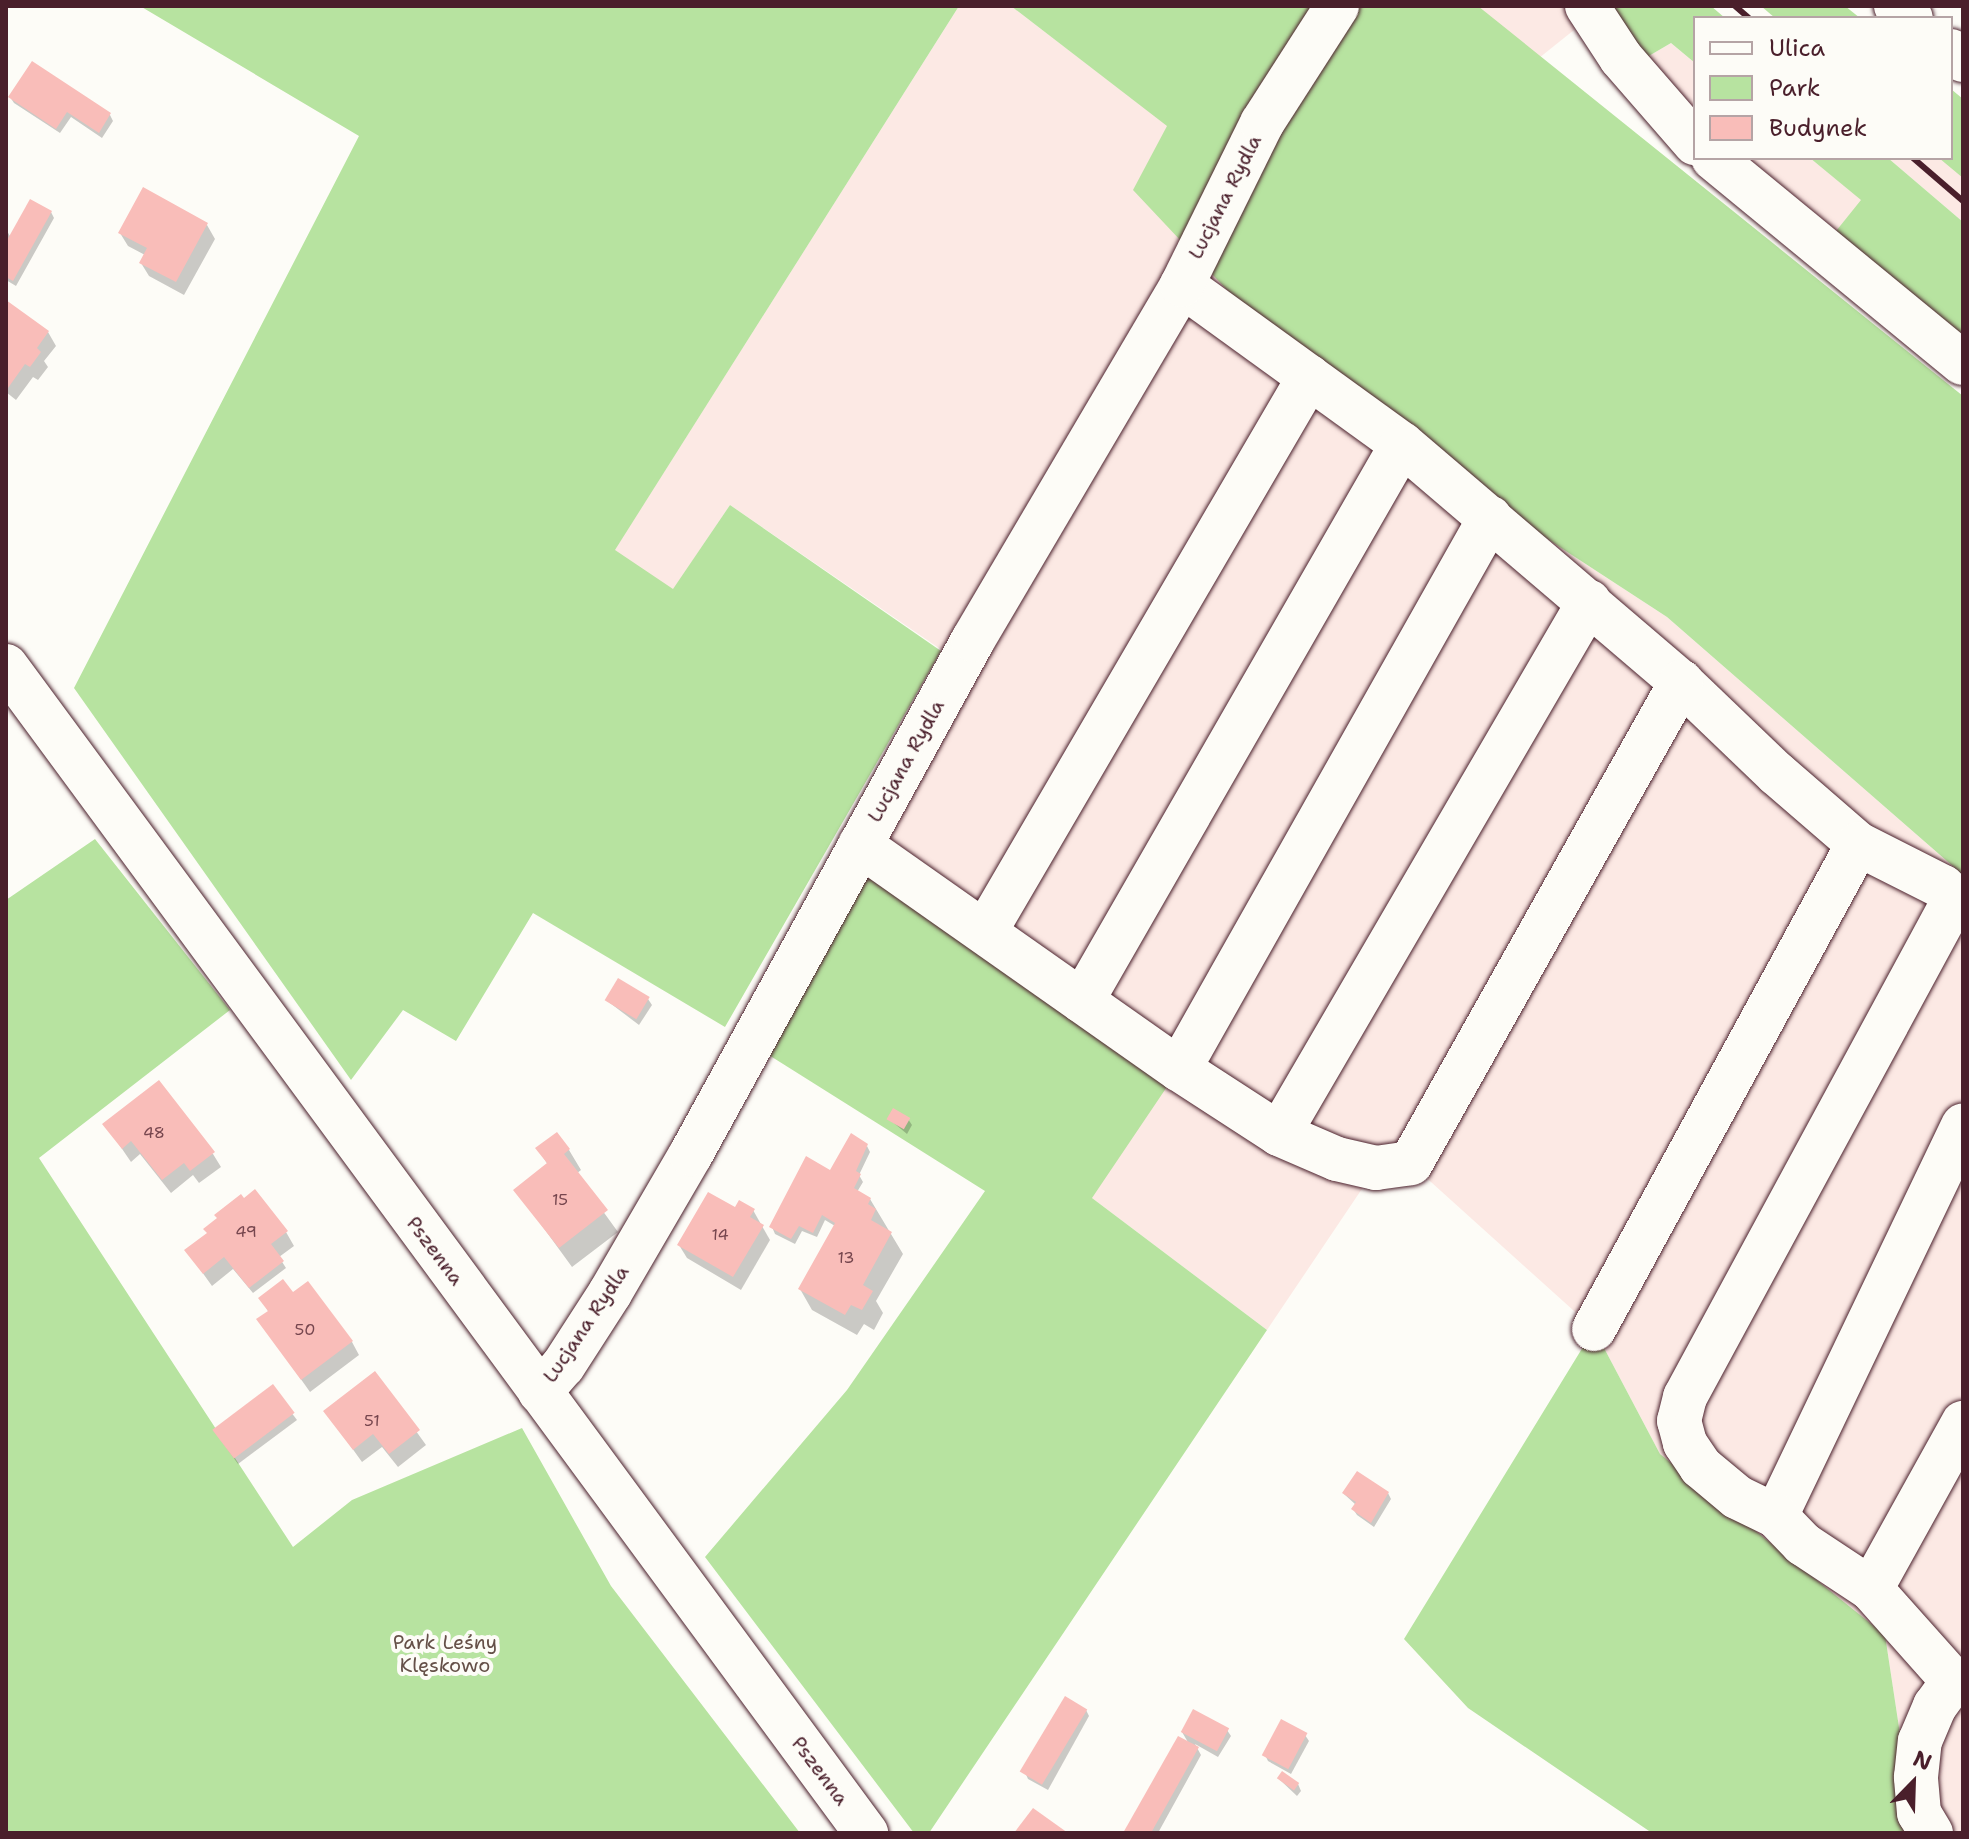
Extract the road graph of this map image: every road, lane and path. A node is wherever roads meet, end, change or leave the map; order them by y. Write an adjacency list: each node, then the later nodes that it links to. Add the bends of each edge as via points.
1 (1337, 6): 5 (street, Lucjana Rydla, via 1262,123)
2 (1587, 6): 3 (street, via 1621,58)
3 (1693, 141)
4 (1715, 160): 6 (street)
5 (1182, 285): 7 (street); 14 (street, Lucjana Rydla, via 980,626)
6 (1963, 363)
7 (1309, 377): 8 (street); 16 (street)
8 (1402, 444): 9 (street); 17 (street)
9 (1490, 518): 10 (street); 18 (street)
10 (1589, 602): 12 (street); 20 (street)
11 (6, 666): 22 (street, Pszenna)
12 (1681, 682): 13 (street); 20 (street, via 1411,1163 1376,1168 1337,1159)
13 (1858, 844): 15 (street, via 1943,887); 21 (street)
14 (860, 845): 16 (street); 22 (street, Lucjana Rydla, via 617,1281 566,1362)
15 (1959, 902): 24 (street, via 1685,1397 1679,1421 1685,1443 1701,1467 1737,1497)
16 (985, 932): 17 (street)
17 (1082, 1001): 18 (street)
18 (1179, 1069): 20 (street)
19 (1963, 1126): 24 (street)
20 (1279, 1134)
21 (1594, 1329)
22 (540, 1392): 27 (street, Pszenna)
23 (1963, 1423): 25 (street)
24 (1776, 1516): 25 (street, via 1803,1544)
25 (1871, 1589): 26 (street)
26 (1958, 1673): 28 (street, via 1920,1741 1919,1813)
27 (866, 1833)
28 (1931, 1833)

